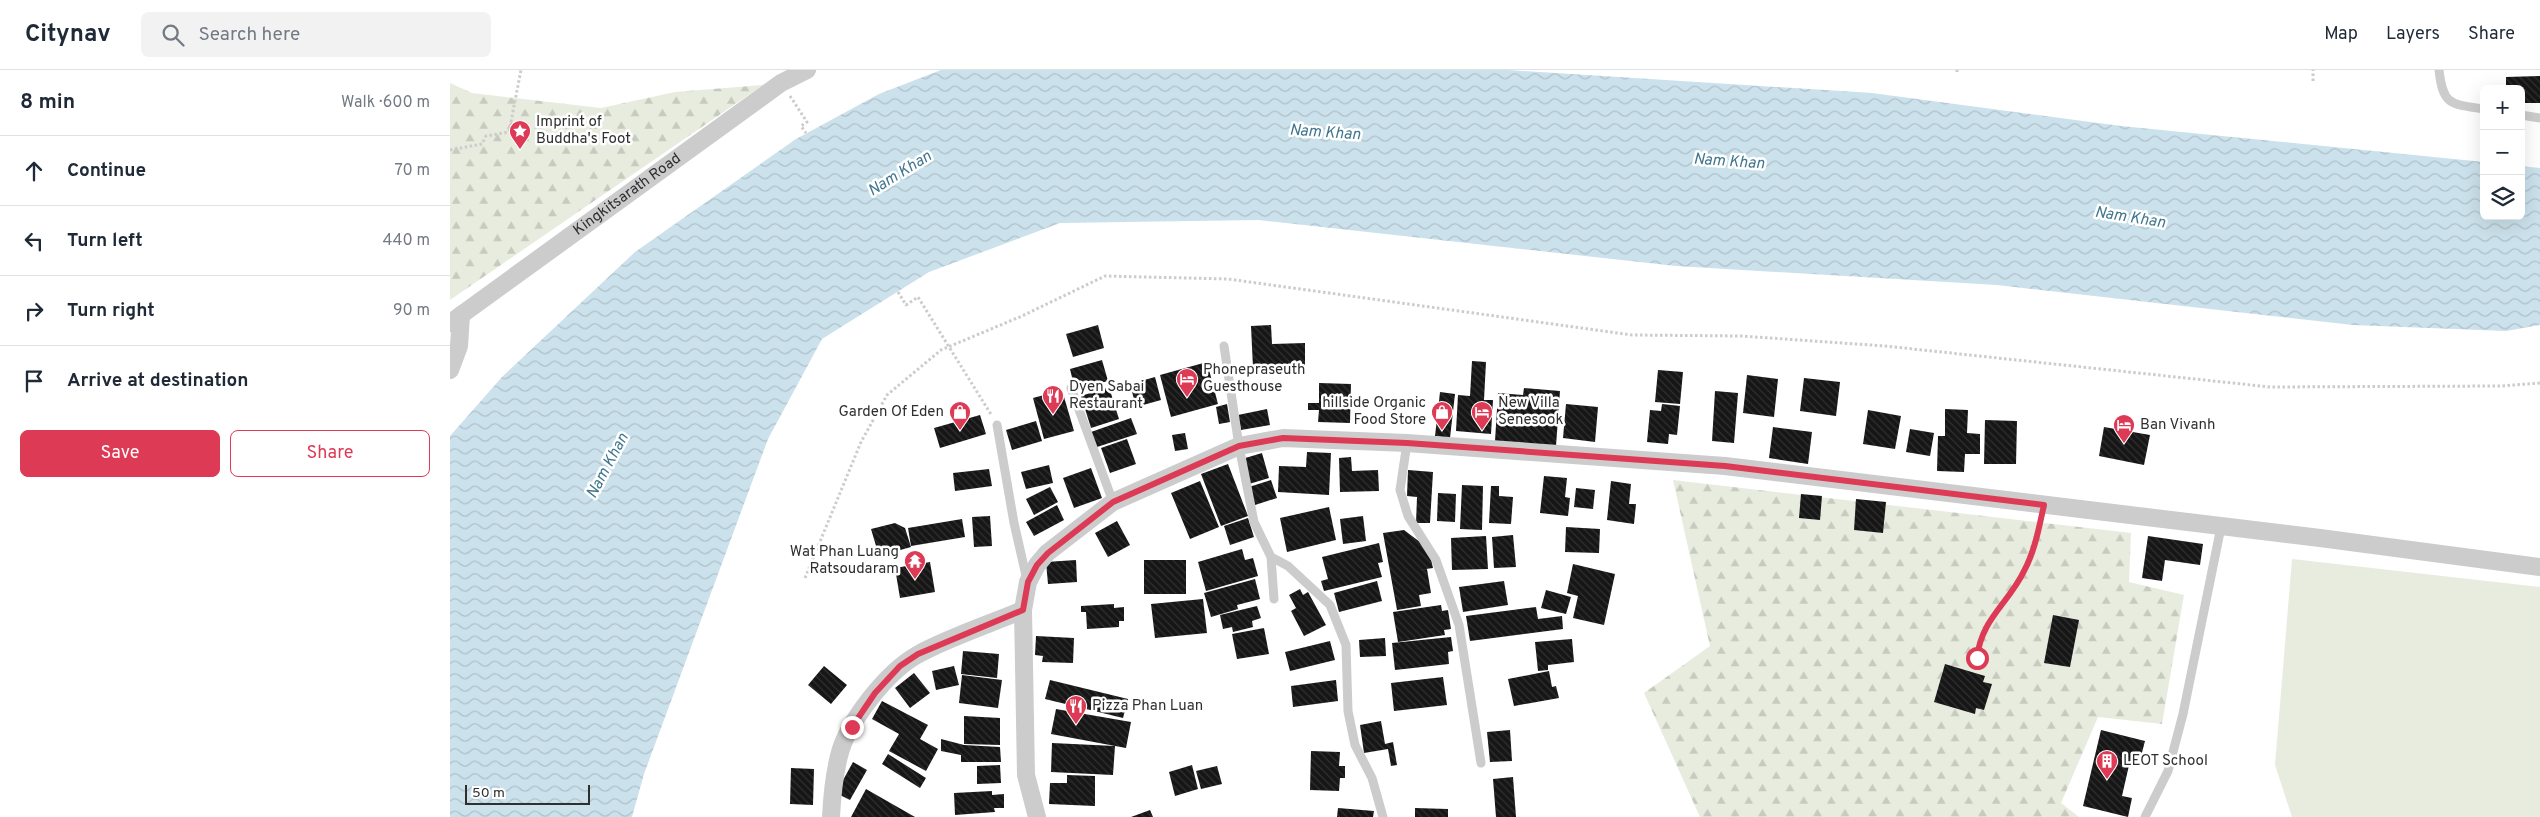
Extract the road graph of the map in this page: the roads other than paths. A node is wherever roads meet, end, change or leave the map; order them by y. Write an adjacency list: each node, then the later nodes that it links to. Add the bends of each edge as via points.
1 (807, 70): 3 (street, Kingkitsarath Road)
2 (2439, 70): 4 (lane, via 2441,91 2445,96 2458,106)
3 (780, 77): 7 (street, Kingkitsarath Road)
4 (2480, 109)
5 (2525, 116): 6 (lane)
6 (2540, 118)
7 (455, 319): 9 (street, via 459,346)
8 (1224, 346): 13 (lane)
9 (450, 370)
10 (1071, 388): 14 (lane)
11 (997, 426): 18 (lane)
12 (1407, 443): 13 (street, via 1283,438); 15 (street, via 1725,466); 21 (lane, via 1400,490 1408,516 1436,560 1459,625)
13 (1239, 446): 14 (street); 16 (lane, via 1254,522)
14 (1113, 502): 18 (street, via 1048,553)
15 (2221, 527): 17 (street); 25 (lane, via 2168,771)
16 (1271, 557): 19 (lane); 24 (lane, via 1288,566 1330,605 1346,645 1348,711 1355,745 1372,778)
17 (2540, 567)
18 (1028, 582): 20 (street)
19 (1274, 599)
20 (1023, 610): 22 (street, via 918,654 900,666 875,693 852,727 839,754); 23 (street, via 1026,775)
21 (1481, 763)
22 (830, 817)
23 (1037, 817)
24 (1383, 817)
25 (2145, 817)

